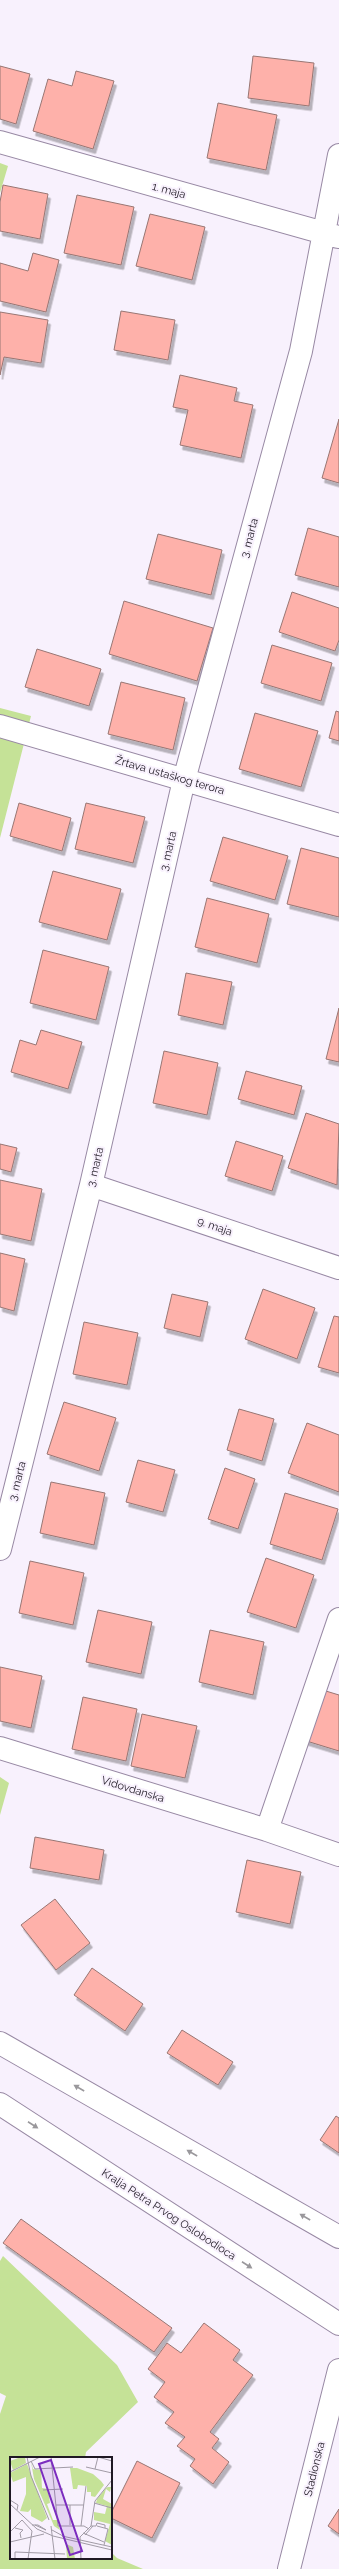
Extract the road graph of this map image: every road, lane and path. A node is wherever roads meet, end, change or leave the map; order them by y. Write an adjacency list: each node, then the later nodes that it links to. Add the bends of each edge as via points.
1 (0, 142): 3 (street, 1. maja)
2 (339, 155): 3 (street, 3. marta)
3 (332, 235): 5 (street, 3. marta)
4 (0, 726): 5 (street, Žrtava ustaškog terora)
5 (184, 780): 6 (street, Žrtava ustaškog terora); 7 (street, 3. marta)
6 (339, 825)
7 (91, 1185): 8 (street, 9. maja); 9 (street, 3. marta)
8 (339, 1268)
9 (0, 1549)
10 (339, 1619): 12 (street)
11 (0, 1748): 12 (street, Vidovdanska)
12 (267, 1830): 13 (street, Vidovdanska)
13 (339, 1855)
14 (0, 2043): 16 (street, one-way to 14)
15 (0, 2104): 17 (street, Kralja Petra Prvog Oslobodioca, one-way to 17)
16 (339, 2237)
17 (339, 2324)
18 (339, 2370): 19 (street, Stadionska)
19 (289, 2569)

